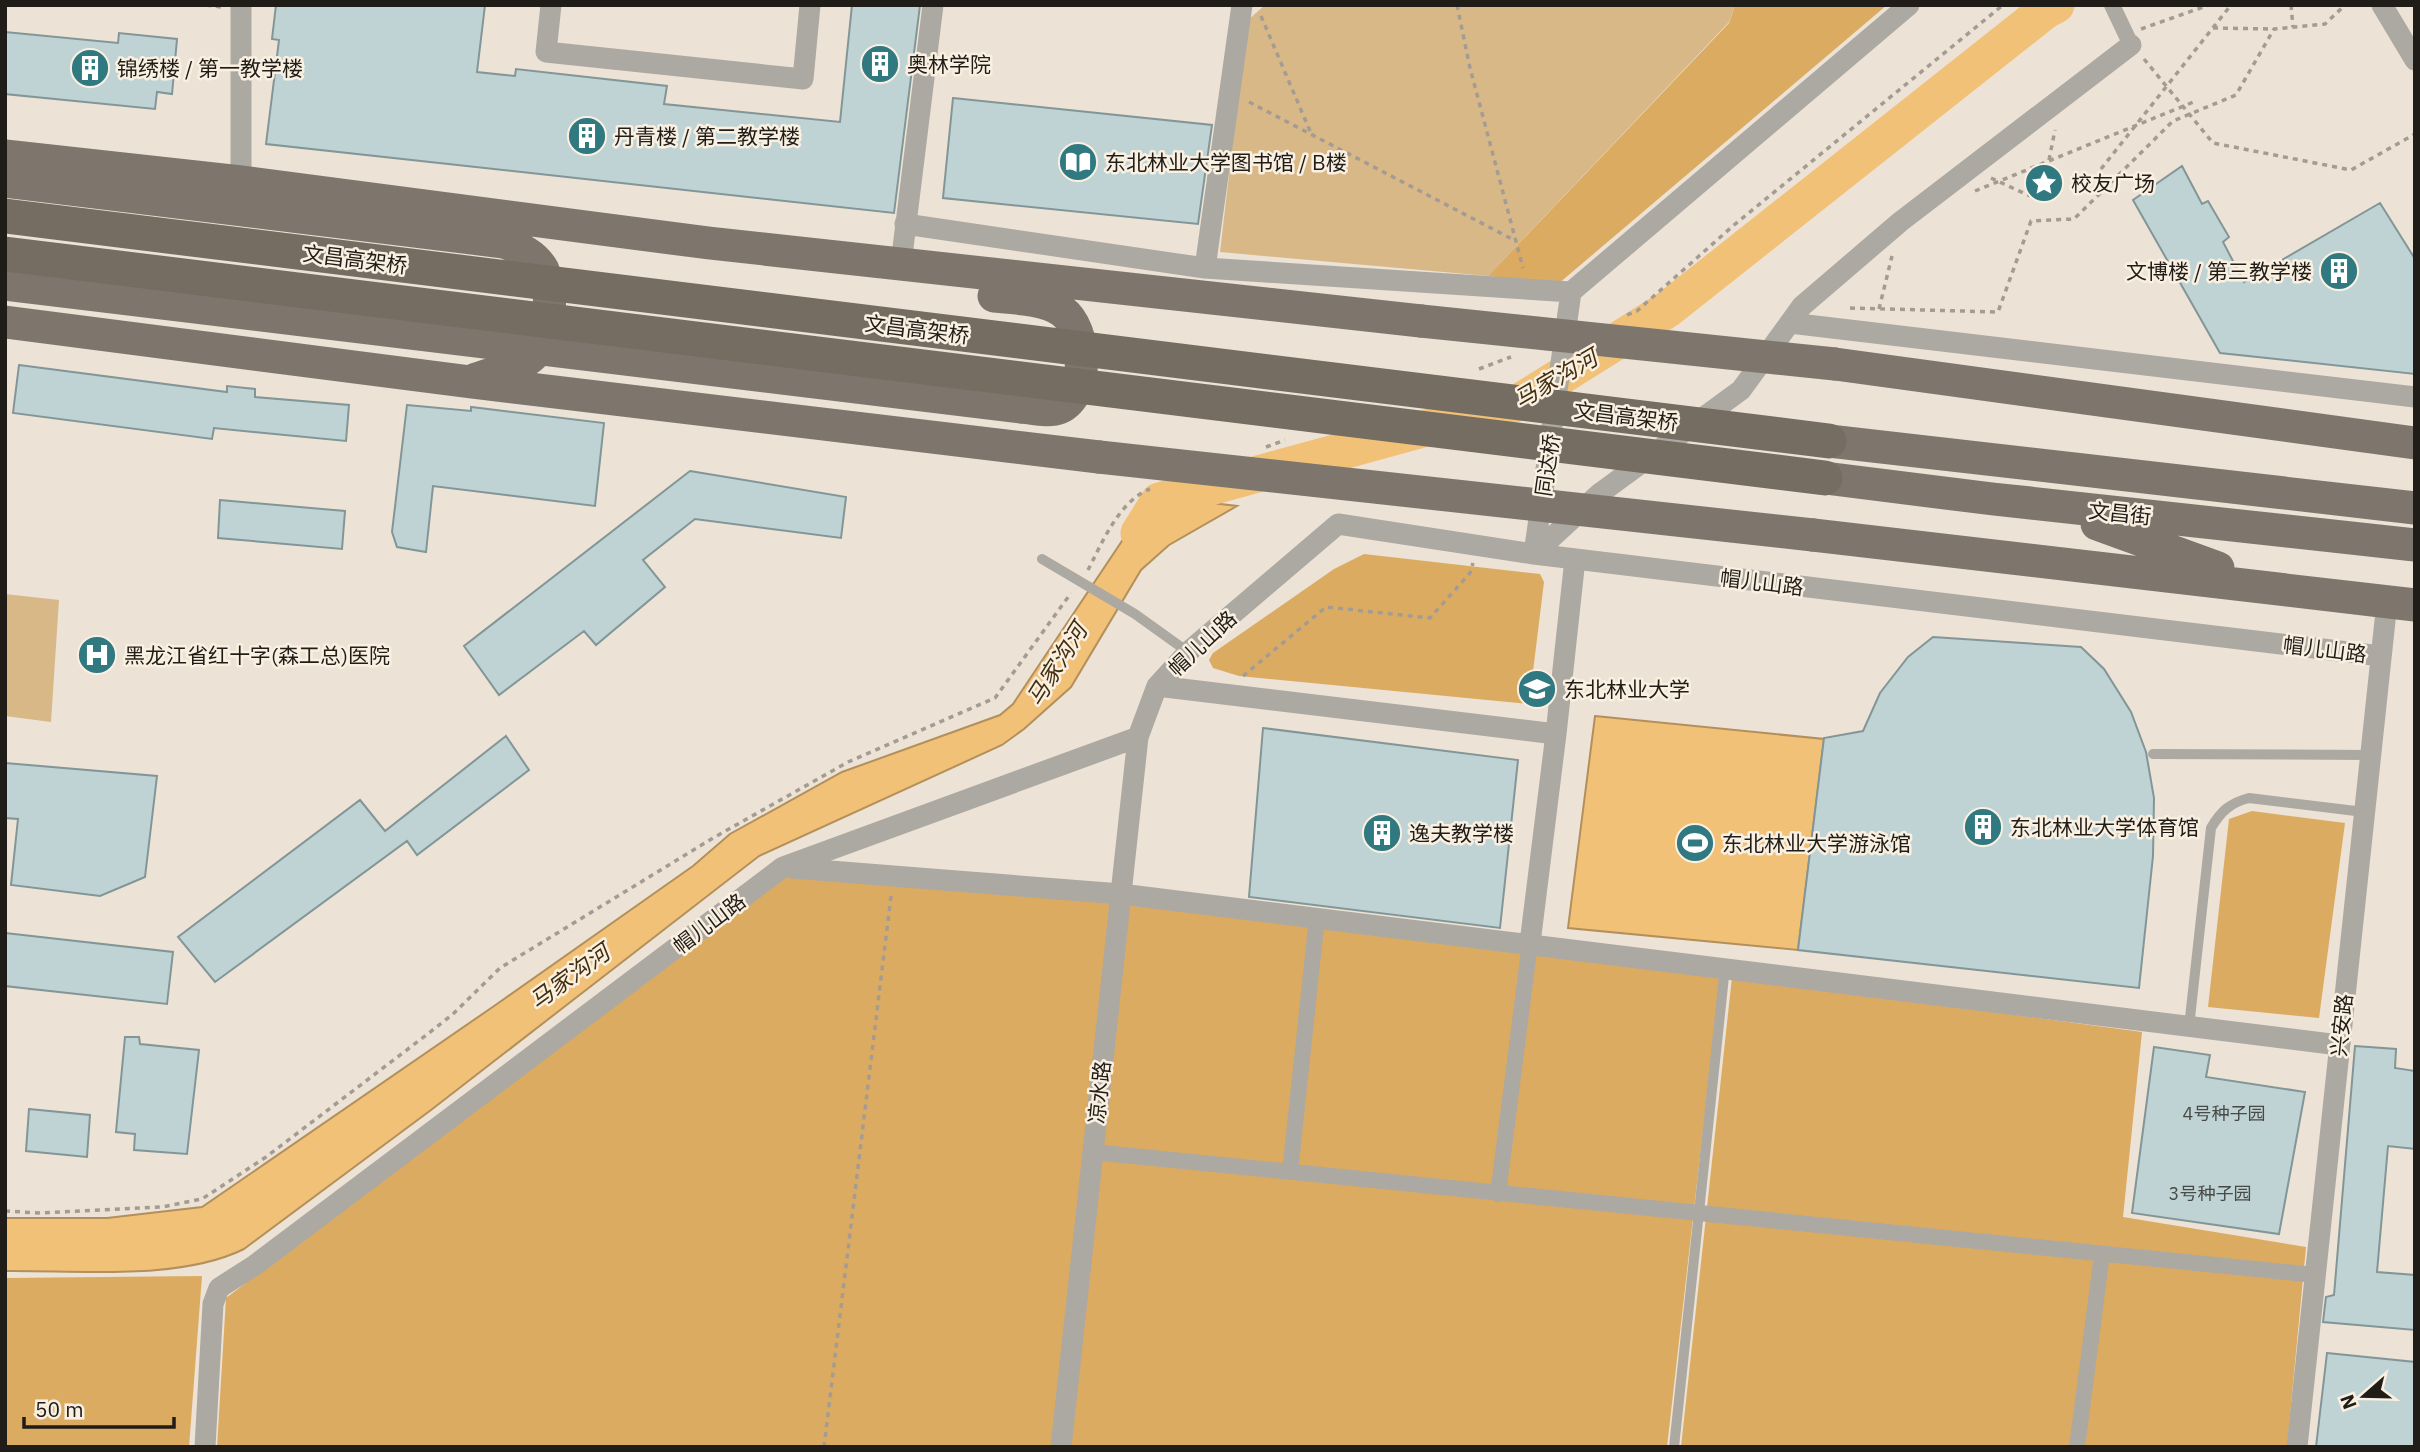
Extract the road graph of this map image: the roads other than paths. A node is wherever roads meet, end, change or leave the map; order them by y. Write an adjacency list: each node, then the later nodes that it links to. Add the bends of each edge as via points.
1 (241, 5): 13 (street)
2 (551, 5): 3 (street, via 546,52 803,79)
3 (810, 5)
4 (933, 5): 15 (street)
5 (1242, 5): 19 (street)
6 (1909, 5): 21 (street)
7 (2112, 5): 9 (street)
8 (2382, 5): 10 (street)
9 (2129, 40): 22 (street, via 1900,222)
10 (2415, 60)
11 (5, 156): 13 (main road)
12 (5, 181): 24 (main road, via 504,242 523,249 543,270 547,325 533,355)
13 (242, 182): 16 (main road)
14 (5, 216): 26 (highway, 文昌高架桥, bridge)
15 (905, 224): 18 (street); 19 (street)
16 (709, 243): 18 (main road); 20 (main road, bridge, via 810,276 1018,299 1062,311 1072,321 1080,345 1072,398 1059,408 1022,407)
17 (5, 254): 28 (highway, 文昌高架桥, bridge)
18 (901, 264): 27 (main road, bridge, via 1835,364)
19 (1205, 268): 21 (street)
20 (5, 284)
21 (1572, 292): 32 (street, 同达桥, bridge)
22 (1796, 315): 25 (street); 32 (street, via 1741,390 1599,494)
23 (5, 322): 24 (main road)
24 (471, 382): 35 (main road, bridge, via 1099,457)
25 (2415, 397)
26 (1829, 441): 30 (main road, 文昌街)
27 (2415, 443)
28 (1825, 478): 29 (main road, 文昌街)
29 (1993, 499): 31 (main road, 文昌街); 35 (main road, via 2072,515)
30 (2415, 508)
31 (2415, 545)
32 (1534, 554): 34 (street, 帽儿山路); 37 (street, 帽儿山路, via 1338,524)
33 (1042, 559): 37 (lane, via 1135,614)
34 (1575, 559): 38 (street, 帽儿山路); 40 (street)
35 (2262, 585): 36 (main road)
36 (2401, 604): 38 (street, 兴安路)
37 (1188, 652): 39 (street, 帽儿山路)
38 (2381, 656): 43 (street, 兴安路)
39 (1157, 686): 40 (street); 41 (street, 帽儿山路)
40 (1556, 734): 48 (street)
41 (1138, 737): 45 (street, 帽儿山路); 46 (street, 凉水路)
42 (2153, 754): 43 (lane)
43 (2370, 755): 44 (street, 兴安路)
44 (2364, 812): 50 (lane, via 2249,798 2232,803 2219,814 2211,828); 51 (street, 兴安路)
45 (783, 867): 46 (street); 58 (street, 帽儿山路, via 219,1288 213,1304)
46 (1121, 894): 47 (street); 52 (street, 凉水路)
47 (1317, 918): 48 (street); 53 (street)
48 (1530, 943): 49 (street); 54 (street)
49 (1726, 967): 50 (street); 55 (lane)
50 (2189, 1027): 51 (street)
51 (2339, 1045): 57 (street, 兴安路)
52 (1093, 1152): 53 (street); 59 (street, 凉水路)
53 (1290, 1172): 54 (street)
54 (1498, 1194): 55 (street)
55 (1699, 1215): 56 (street); 60 (lane)
56 (2102, 1254): 57 (street); 61 (street)
57 (2315, 1275): 62 (street, 兴安路)
58 (205, 1447)
59 (1061, 1447)
60 (1674, 1447)
61 (2077, 1447)
62 (2297, 1447)

